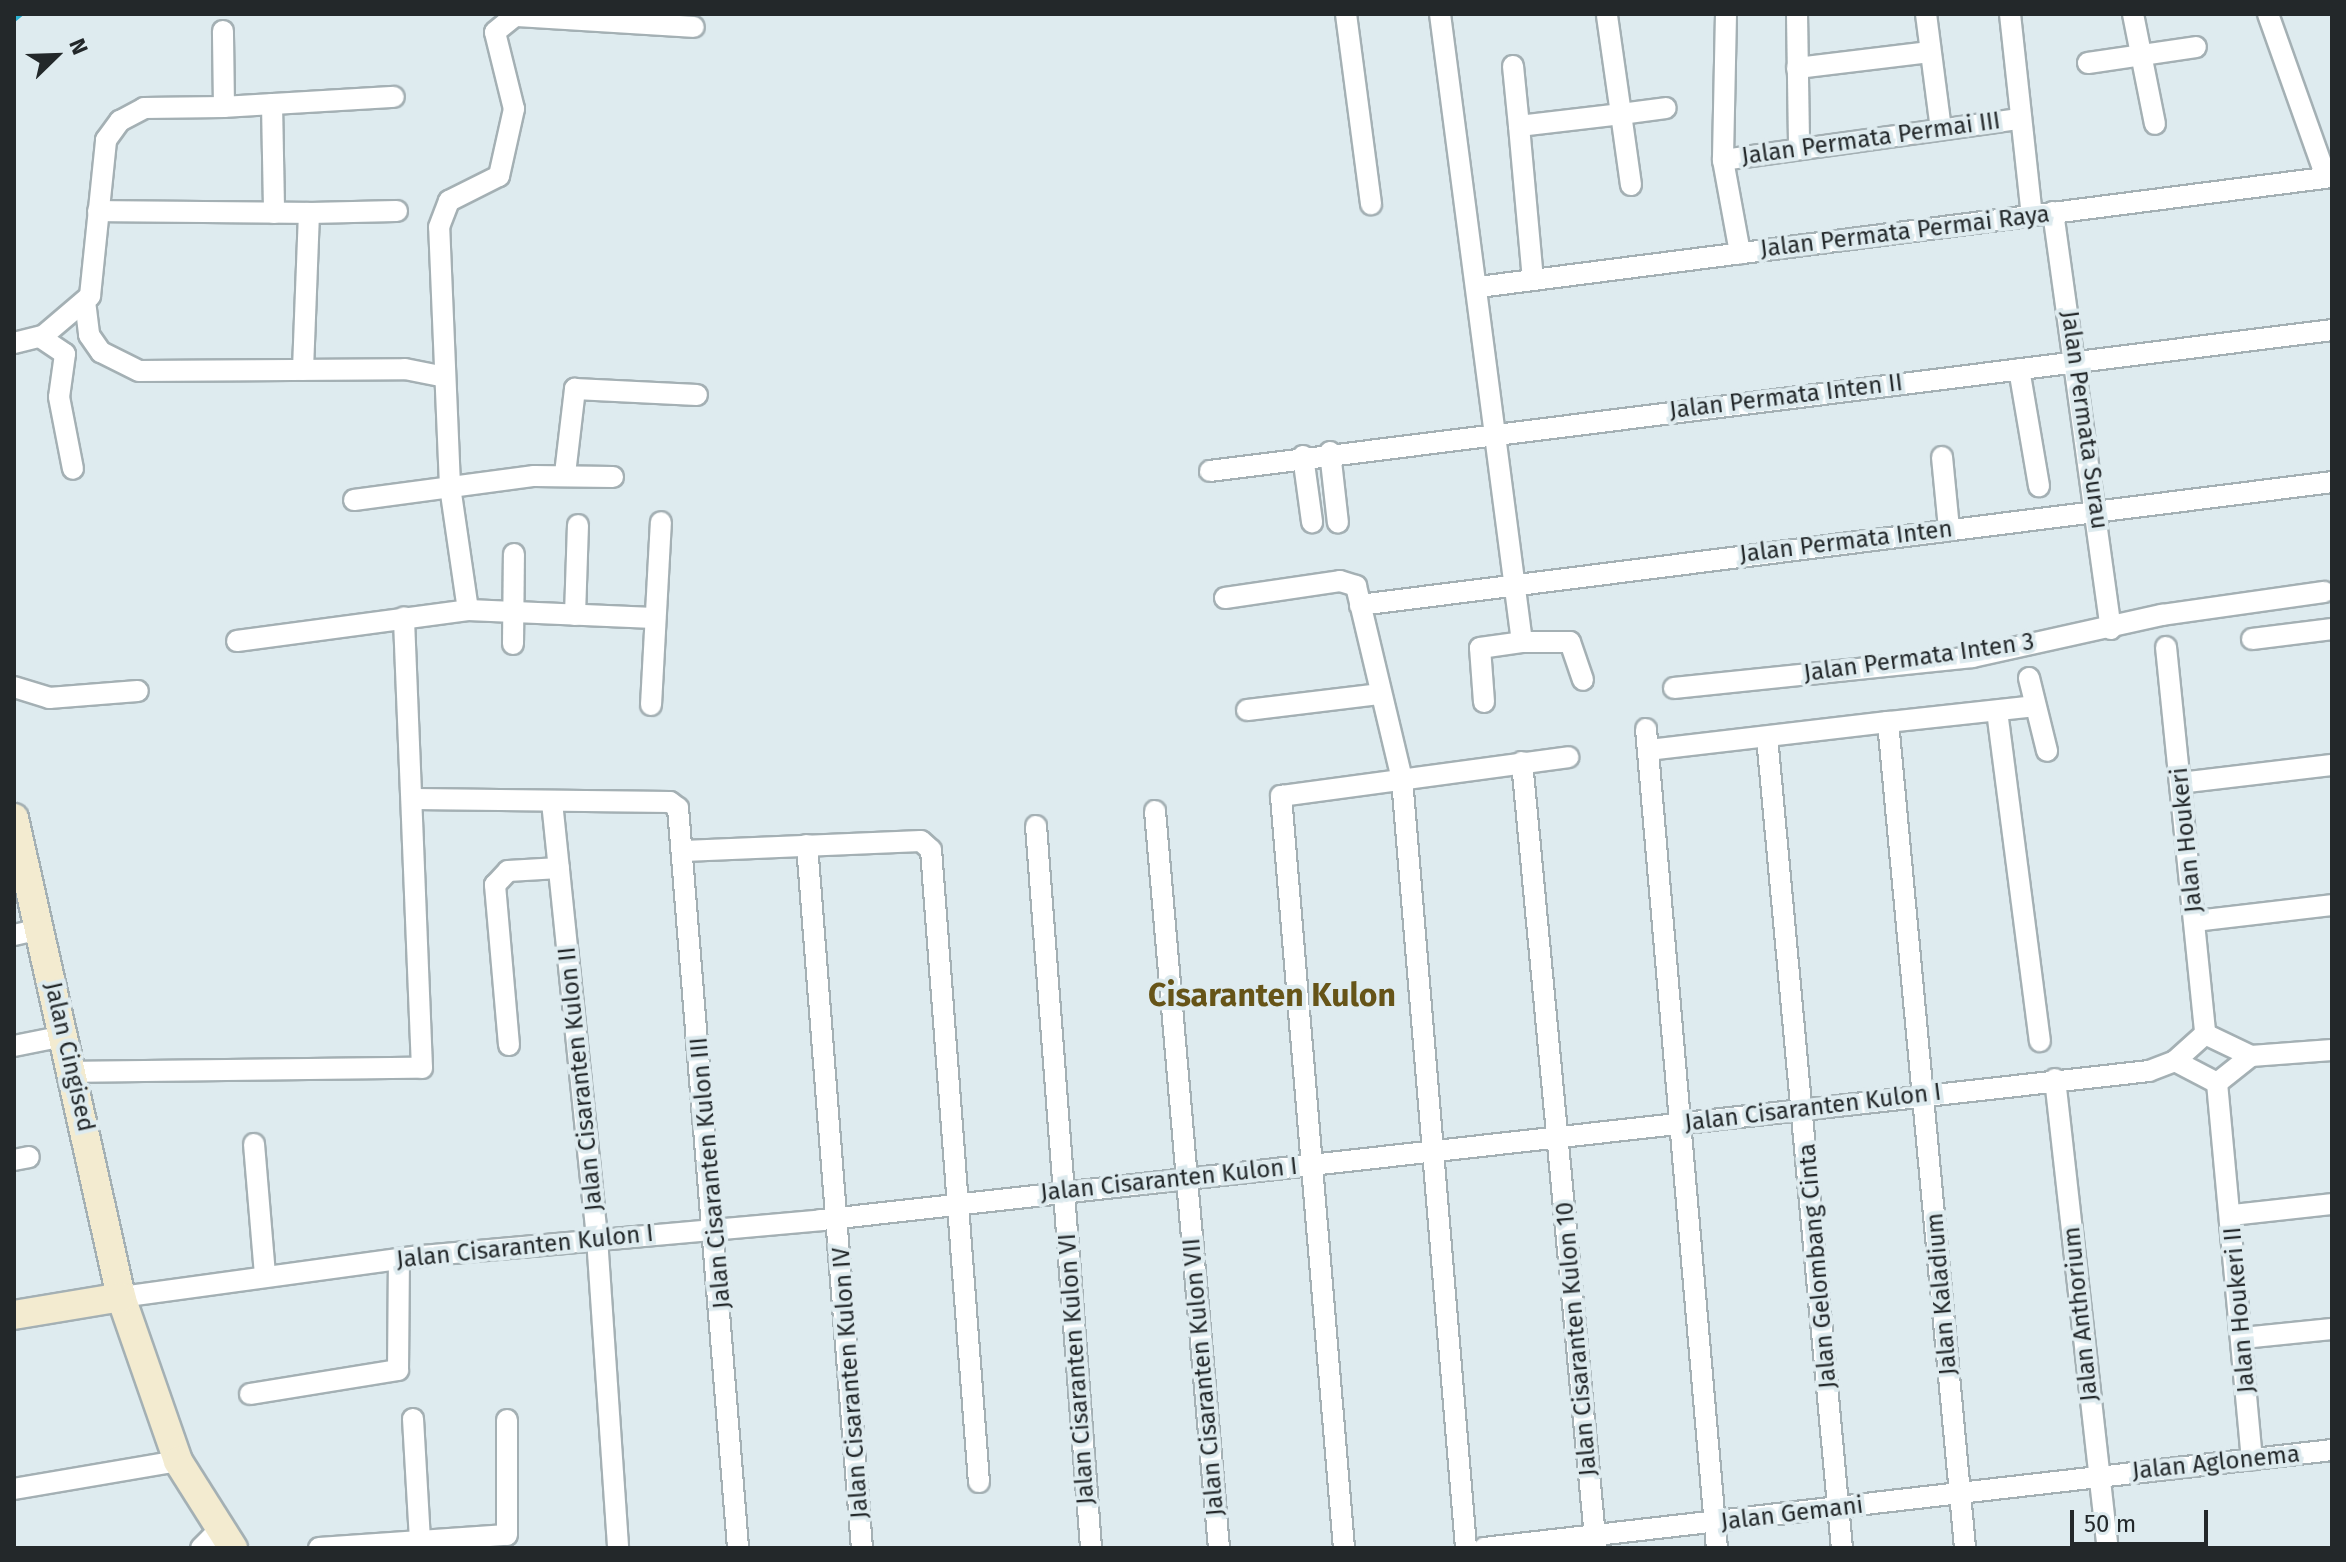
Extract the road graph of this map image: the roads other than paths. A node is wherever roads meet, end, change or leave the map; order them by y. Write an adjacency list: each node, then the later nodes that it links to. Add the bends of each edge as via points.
1 (1346, 14): 31 (street)
2 (1440, 14): 39 (street)
3 (1726, 14): 28 (street)
4 (1797, 14): 17 (street)
5 (1926, 14): 13 (street)
6 (2010, 14): 23 (street, Jalan Permata Surau)
7 (2133, 14): 14 (street)
8 (2268, 14): 29 (street)
9 (1607, 16): 22 (street)
10 (694, 27): 48 (street, via 502,20 495,44 514,109 499,176 442,210)
11 (223, 31): 20 (street)
12 (2196, 47): 14 (street)
13 (1930, 52): 17 (street); 26 (street)
14 (2139, 53): 15 (street); 24 (street)
15 (2088, 63)
16 (1513, 66): 25 (street)
17 (1797, 68): 27 (street)
18 (394, 97): 19 (street)
19 (272, 104): 20 (street); 34 (street)
20 (224, 107): 32 (street, via 144,108 120,121 106,140)
21 (1666, 108): 22 (street)
22 (1621, 114): 25 (street); 30 (street)
23 (2020, 119): 26 (street, Jalan Permata Permai III); 36 (street, Jalan Permata Surau)
24 (2155, 124)
25 (1519, 126): 38 (street)
26 (1941, 129): 27 (street, Jalan Permata Permai III)
27 (1799, 148): 28 (street, Jalan Permata Permai III)
28 (1723, 160): 37 (street)
29 (2329, 177): 36 (street, Jalan Permata Permai Raya)
30 (1631, 185)
31 (1371, 204)
32 (98, 211): 34 (street); 40 (street, via 93,287)
33 (397, 211): 35 (street)
34 (274, 213): 35 (street)
35 (309, 213): 47 (street)
36 (2042, 214): 37 (street, Jalan Permata Permai Raya); 45 (street, Jalan Permata Surau)
37 (1740, 253): 38 (street, Jalan Permata Permai Raya)
38 (1533, 280): 39 (street, Jalan Permata Permai Raya)
39 (1479, 287): 50 (street)
40 (85, 301): 42 (street); 43 (street)
41 (2332, 330): 45 (street, Jalan Permata Inten II)
42 (89, 335): 43 (street); 47 (street, via 117,365 139,371)
43 (41, 337): 44 (street); 54 (street, via 65,354 59,397)
44 (14, 343)
45 (2078, 362): 46 (street, Jalan Permata Inten II); 62 (street, Jalan Permata Surau)
46 (2019, 369): 50 (street, Jalan Permata Inten II); 60 (street)
47 (303, 370): 48 (street, via 405,369)
48 (445, 377): 59 (street)
49 (697, 395): 56 (street, via 575,389)
50 (1495, 433): 51 (street, Jalan Permata Inten II); 69 (street)
51 (1330, 452): 52 (street, Jalan Permata Inten II); 65 (street)
52 (1303, 456): 55 (street, Jalan Permata Inten II); 64 (street)
53 (1942, 457): 67 (street)
54 (73, 469)
55 (1210, 471)
56 (565, 474): 57 (street); 59 (street)
57 (613, 477)
58 (2332, 482): 62 (street, Jalan Permata Inten)
59 (450, 486): 61 (street); 73 (street)
60 (2039, 486)
61 (354, 500)
62 (2097, 510): 67 (street, Jalan Permata Inten); 78 (street, Jalan Permata Surau)
63 (661, 522): 77 (street)
64 (1312, 522)
65 (1338, 523)
66 (578, 525): 75 (street)
67 (1949, 529): 69 (street, Jalan Permata Inten)
68 (514, 554): 74 (street)
69 (1515, 584): 72 (street, Jalan Permata Inten); 82 (street)
70 (2324, 592): 78 (street, Jalan Permata Inten 3, via 2162,615)
71 (1225, 598): 72 (street, via 1350,580)
72 (1360, 605): 90 (street)
73 (468, 610): 74 (street); 76 (street)
74 (513, 612): 75 (street); 83 (street)
75 (575, 615): 77 (street)
76 (404, 617): 81 (street); 106 (street)
77 (654, 618): 92 (street)
78 (2111, 629): 88 (street, Jalan Permata Inten 3, via 1972,657)
79 (2332, 629): 80 (street)
80 (2252, 639)
81 (237, 641)
82 (1522, 642): 86 (street, via 1570,642); 91 (street, via 1480,648)
83 (513, 644)
84 (2166, 647): 105 (street, Jalan Houkeri)
85 (2029, 678): 93 (street)
86 (1583, 680)
87 (14, 687): 89 (street, via 49,698)
88 (1674, 688)
89 (138, 691)
90 (1379, 694): 94 (street); 104 (street)
91 (1484, 702)
92 (651, 705)
93 (2035, 706): 95 (street); 100 (street)
94 (1247, 710)
95 (1997, 711): 96 (street); 119 (street)
96 (1888, 722): 98 (street); 128 (street, Jalan Kaladium)
97 (1646, 729): 99 (street)
98 (1767, 737): 99 (street); 129 (street, Jalan Gelombang Cinta)
99 (1649, 750): 130 (street)
100 (2047, 751)
101 (1568, 757): 102 (street)
102 (1522, 762): 104 (street); 131 (street, Jalan Cisaranten Kulon 10)
103 (2332, 765): 105 (street)
104 (1402, 779): 133 (street); 134 (street, via 1285,792)
105 (2180, 783): 115 (street, Jalan Houkeri)
106 (415, 799): 107 (street); 125 (street, via 422,1068)
107 (552, 802): 112 (street, Jalan Cisaranten Kulon III, via 670,802 678,808); 113 (street, Jalan Cisaranten Kulon II)
108 (1155, 811): 135 (street, Jalan Cisaranten Kulon VII)
109 (14, 818): 116 (main road, Jalan Cingised)
110 (1036, 826): 136 (street, Jalan Cisaranten Kulon VI)
111 (807, 845): 112 (street); 138 (street, via 921,841 931,850); 140 (street, Jalan Cisaranten Kulon IV)
112 (684, 851): 141 (street, Jalan Cisaranten Kulon III)
113 (559, 868): 120 (street, via 508,871 495,885); 142 (street, Jalan Cisaranten Kulon II)
114 (2332, 905): 115 (street)
115 (2196, 921): 117 (street, Jalan Houkeri)
116 (27, 932): 118 (main road, Jalan Cingised)
117 (2205, 1034): 123 (street); 124 (street)
118 (64, 1036): 121 (street); 125 (main road, Jalan Cingised)
119 (2040, 1041)
120 (509, 1045)
121 (14, 1046)
122 (2332, 1050): 123 (street)
123 (2251, 1056): 127 (street)
124 (2175, 1061): 126 (street, Jalan Cisaranten Kulon I); 127 (street)
125 (72, 1072): 145 (main road, Jalan Cingised)
126 (2055, 1079): 128 (street, Jalan Cisaranten Kulon I); 155 (street, Jalan Anthorium)
127 (2217, 1083): 139 (street)
128 (1924, 1095): 129 (street, Jalan Cisaranten Kulon I); 158 (street, Jalan Kaladium)
129 (1803, 1112): 130 (street, Jalan Cisaranten Kulon I); 159 (street, Jalan Gelombang Cinta)
130 (1677, 1124): 131 (street, Jalan Cisaranten Kulon I); 160 (street)
131 (1559, 1140): 133 (street, Jalan Cisaranten Kulon I); 162 (street, Jalan Cisaranten Kulon 10)
132 (254, 1144): 144 (street)
133 (1432, 1151): 134 (street, Jalan Cisaranten Kulon I); 171 (street)
134 (1309, 1164): 135 (street, Jalan Cisaranten Kulon I); 170 (street)
135 (1187, 1178): 136 (street, Jalan Cisaranten Kulon I); 169 (street, Jalan Cisaranten Kulon VII)
136 (1065, 1191): 138 (street, Jalan Cisaranten Kulon I); 168 (street, Jalan Cisaranten Kulon VI)
137 (2332, 1204): 139 (street, Jalan Houkeri II)
138 (961, 1205): 140 (street, Jalan Cisaranten Kulon I); 156 (street)
139 (2232, 1215): 148 (street, Jalan Houkeri II)
140 (840, 1217): 141 (street, Jalan Cisaranten Kulon I); 167 (street, Jalan Cisaranten Kulon IV)
141 (717, 1230): 142 (street, Jalan Cisaranten Kulon I); 166 (street, Jalan Cisaranten Kulon III)
142 (597, 1238): 143 (street, Jalan Cisaranten Kulon I); 165 (street, Jalan Cisaranten Kulon II)
143 (399, 1259): 144 (street, Jalan Cisaranten Kulon I); 149 (street, via 398,1370)
144 (265, 1274): 145 (street, Jalan Cisaranten Kulon I)
145 (121, 1297): 146 (main road); 154 (main road, Jalan Cingised)
146 (14, 1315)
147 (2332, 1329): 148 (street)
148 (2243, 1338): 153 (street, Jalan Houkeri II)
149 (250, 1394)
150 (413, 1419): 163 (street)
151 (507, 1420): 163 (street, via 507,1535)
152 (2332, 1450): 153 (street, Jalan Aglonema)
153 (2252, 1459): 155 (street, Jalan Aglonema)
154 (178, 1461): 157 (street); 161 (main road, Jalan Cingised)
155 (2099, 1476): 158 (street, Jalan Gemani); 176 (street, Jalan Anthorium)
156 (979, 1482)
157 (14, 1489)
158 (1961, 1493): 159 (street, Jalan Gemani); 175 (street, Jalan Kaladium)
159 (1840, 1508): 160 (street, Jalan Gemani); 174 (street, Jalan Gelombang Cinta)
160 (1714, 1524): 162 (street, Jalan Gemani); 173 (street)
161 (217, 1542)
162 (1596, 1543): 172 (street, Jalan Gemani)
163 (410, 1544): 164 (street)
164 (319, 1548)
165 (618, 1548)
166 (738, 1548)
167 (862, 1548)
168 (1091, 1548)
169 (1219, 1548)
170 (1344, 1548)
171 (1466, 1548)
172 (1484, 1548)
173 (1717, 1548)
174 (1842, 1548)
175 (1965, 1548)
176 (2108, 1548)

